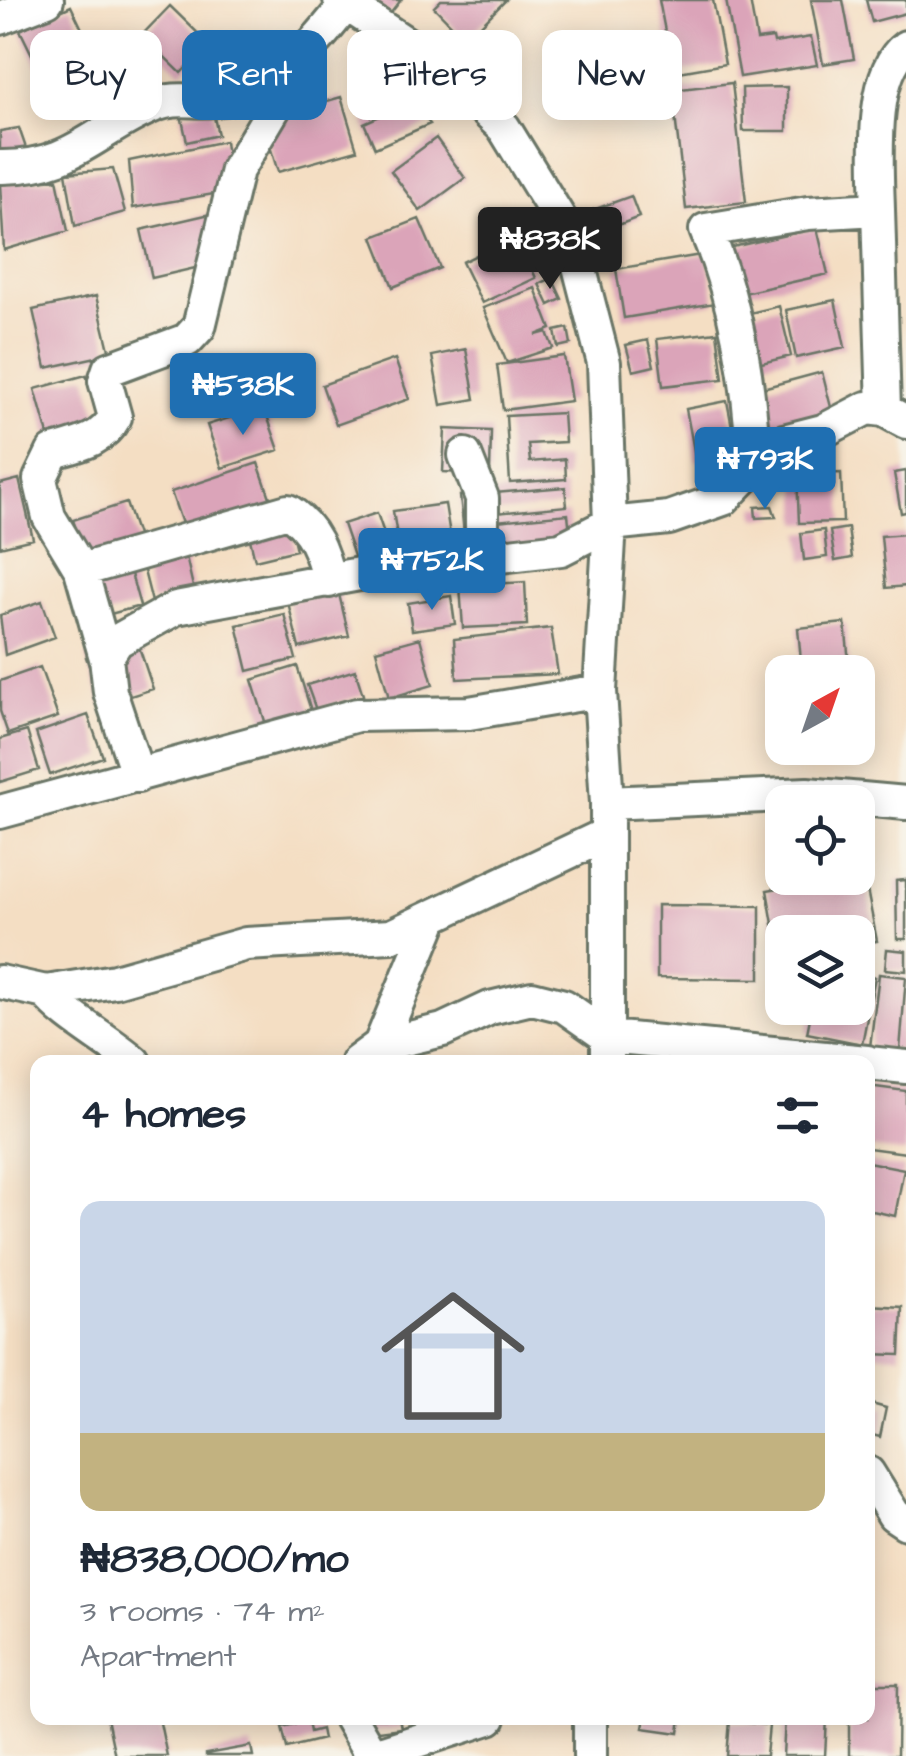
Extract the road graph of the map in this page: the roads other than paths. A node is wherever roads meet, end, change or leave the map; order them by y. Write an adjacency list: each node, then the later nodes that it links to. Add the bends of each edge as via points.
1 (47, 0): 3 (street)
2 (344, 1): 4 (street); 13 (street, via 434,62 504,128 572,239 604,363)
3 (0, 18)
4 (324, 30)
5 (906, 47): 9 (street, via 884,78)
6 (182, 97): 8 (street, via 154,105 37,168)
7 (266, 120): 15 (street, via 236,170 199,327 187,340 109,369 104,381 115,417 108,430 53,452 40,479 49,516)
8 (0, 167)
9 (878, 209): 10 (street); 12 (street, via 706,230 721,265 751,397)
10 (895, 416): 12 (street, via 866,408 824,431 784,441)
11 (466, 455): 14 (street, via 482,498)
12 (754, 466): 13 (street, via 724,499 669,518)
13 (610, 524): 14 (street, via 560,549); 18 (street)
14 (482, 558): 16 (street)
15 (81, 570): 16 (street, via 288,511 304,522 322,552); 17 (street)
16 (329, 581): 17 (street, via 176,608 118,641)
17 (106, 658): 19 (street, via 110,692)
18 (600, 691): 19 (street, via 468,714 358,715); 22 (street)
19 (138, 776): 21 (street)
20 (906, 803): 22 (street, via 808,794)
21 (0, 812)
22 (607, 818): 23 (street); 26 (street)
23 (433, 916): 25 (street, via 390,936 246,944 115,982); 27 (street)
24 (0, 982): 25 (street)
25 (46, 992): 28 (street, via 58,1008)
26 (607, 1050): 27 (street, via 564,1006 532,998); 29 (street)
27 (369, 1054)
28 (126, 1055)
29 (715, 1055)
30 (875, 1063): 31 (street)
31 (906, 1067)
32 (875, 1485): 33 (street)
33 (906, 1523)
34 (354, 1725): 37 (street)
35 (467, 1725): 37 (street)
36 (590, 1725): 38 (street)
37 (372, 1756)
38 (590, 1756)

